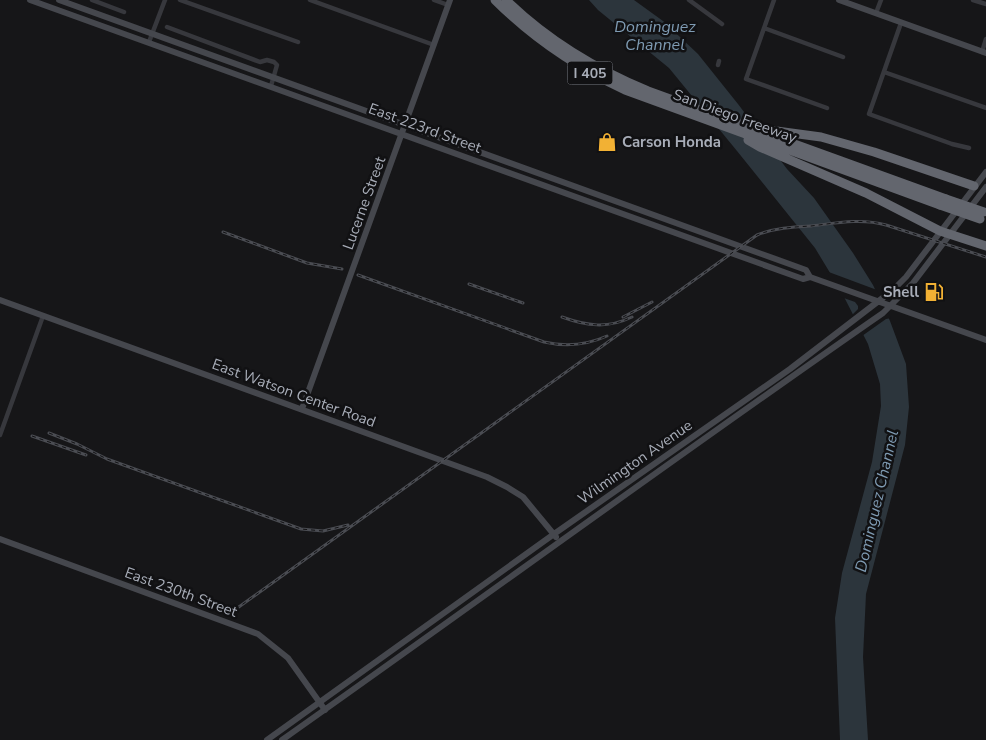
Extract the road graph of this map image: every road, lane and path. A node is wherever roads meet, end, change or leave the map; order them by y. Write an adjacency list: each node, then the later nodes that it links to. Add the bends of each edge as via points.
1 (30, 0): 27 (main road, East 223rd Street)
2 (59, 0): 25 (main road, East 223rd Street)
3 (92, 0): 19 (street)
4 (165, 0): 25 (street)
5 (180, 0): 28 (street)
6 (312, 0): 29 (street)
7 (434, 0): 17 (street)
8 (495, 0): 39 (highway, San Diego Freeway / I 405, via 536,37 582,68 625,90)
9 (502, 0): 35 (highway, via 544,37 582,62 635,89)
10 (506, 0): 35 (highway, via 544,34 597,68)
11 (512, 0): 35 (highway, San Diego Freeway / I 405, via 574,49)
12 (689, 0): 22 (street)
13 (774, 0): 24 (street)
14 (840, 0): 20 (main road)
15 (881, 0): 20 (street)
16 (973, 0): 18 (street)
17 (449, 3): 29 (main road, Lucerne Street)
18 (986, 4)
19 (124, 12)
20 (876, 13): 21 (main road)
21 (901, 23): 30 (main road); 32 (street)
22 (722, 24)
23 (168, 27): 33 (street, via 260,62 274,62 277,65)
24 (764, 28): 31 (street); 36 (street, via 746,79)
25 (152, 33): 27 (street); 33 (main road, East 223rd Street)
26 (986, 39): 30 (street)
27 (149, 42): 34 (main road, East 223rd Street)
28 (298, 42)
29 (434, 46): 38 (main road, Lucerne Street)
30 (984, 53)
31 (844, 58)
32 (884, 72): 37 (street); 42 (street, via 869,114)
33 (274, 77): 34 (street); 38 (main road, East 223rd Street)
34 (271, 86): 40 (main road, East 223rd Street)
35 (691, 105): 41 (highway, San Diego Freeway / I 405); 41 (highway)
36 (827, 108)
37 (986, 108)
38 (405, 124): 40 (main road, Lucerne Street); 53 (main road, East 223rd Street, via 806,270)
39 (724, 126): 46 (highway, San Diego Freeway / I 405); 48 (highway, via 760,147 860,190)
40 (402, 134): 53 (main road, East 223rd Street, via 803,279); 59 (main road, Lucerne Street)
41 (775, 136): 44 (highway, via 821,136); 46 (highway, San Diego Freeway / I 405); 46 (highway)
42 (969, 148)
43 (986, 172): 44 (main road, Wilmington Avenue)
44 (974, 186): 48 (main road, Wilmington Avenue)
45 (986, 187): 49 (main road, Wilmington Avenue)
46 (945, 200): 47 (highway, San Diego Freeway / I 405, bridge); 47 (highway, San Diego Freeway / I 405)
47 (984, 215)
48 (940, 231): 49 (highway); 51 (main road, Wilmington Avenue)
49 (949, 235): 50 (highway); 52 (main road, Wilmington Avenue)
50 (986, 246)
51 (921, 256): 52 (main road); 55 (main road, Wilmington Avenue, via 906,277)
52 (928, 263): 56 (main road, Wilmington Avenue)
53 (810, 277): 55 (main road, East 223rd Street)
54 (0, 300): 57 (main road, East Watson Center Road)
55 (878, 302): 56 (main road, East 223rd Street); 60 (main road, Wilmington Avenue, via 790,369)
56 (893, 306): 58 (main road); 62 (main road, Wilmington Avenue)
57 (43, 316): 59 (main road, East Watson Center Road); 61 (street)
58 (986, 340)
59 (302, 409): 63 (main road, East Watson Center Road, via 505,486 523,497)
60 (704, 428): 62 (main road); 63 (main road, Wilmington Avenue)
61 (0, 435)
62 (708, 435): 65 (main road, Wilmington Avenue)
63 (554, 534): 65 (main road, East Watson Center Road); 66 (main road, Wilmington Avenue)
64 (0, 539): 66 (main road, East 230th Street, via 258,634 288,658)
65 (560, 541): 67 (main road, Wilmington Avenue)
66 (319, 702): 67 (main road, East 230th Street); 68 (main road, Wilmington Avenue)
67 (325, 710): 69 (main road, Wilmington Avenue)
68 (267, 740)
69 (282, 740)

